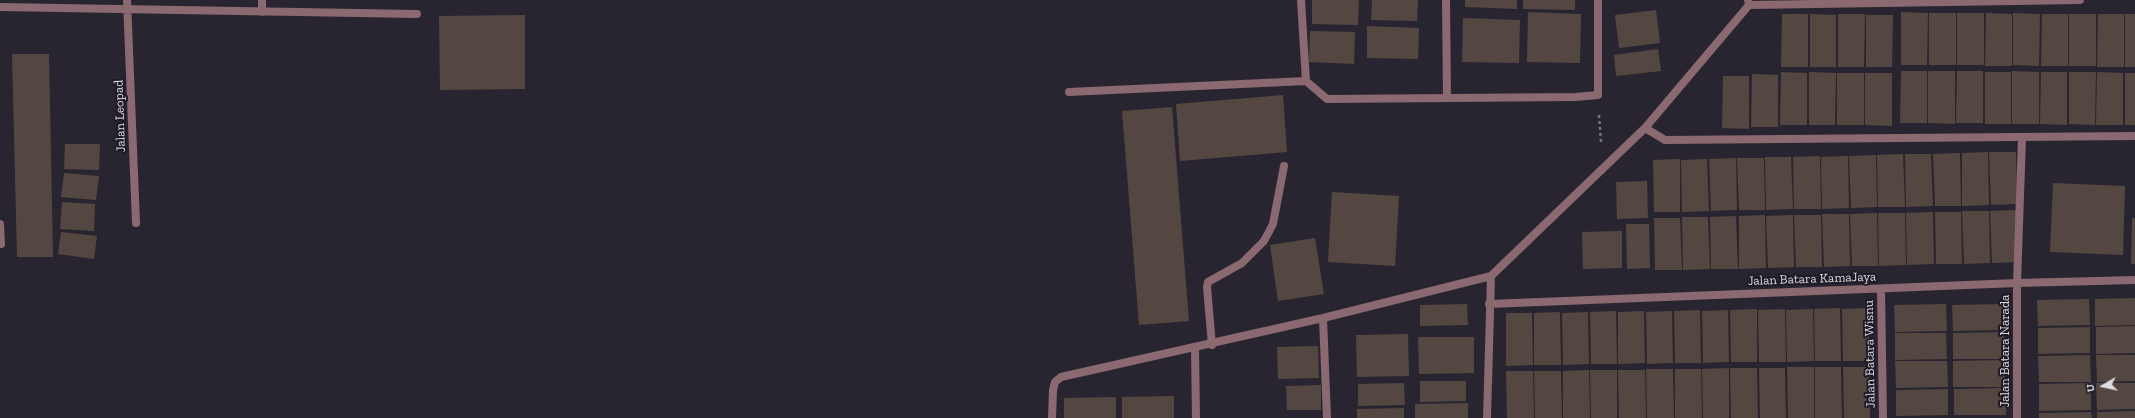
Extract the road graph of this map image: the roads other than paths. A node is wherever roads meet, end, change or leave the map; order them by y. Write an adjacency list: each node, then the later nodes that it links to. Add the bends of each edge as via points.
1 (127, 0): 9 (street, Jalan Leopad)
2 (262, 0): 10 (street)
3 (1301, 0): 12 (street)
4 (1446, 0): 14 (street)
5 (1598, 0): 14 (street, via 1598,95)
6 (2080, 0): 7 (street)
7 (1749, 2): 15 (street)
8 (0, 7): 9 (street)
9 (128, 9): 10 (street); 19 (street, Jalan Leopad)
10 (262, 12): 11 (street)
11 (417, 14)
12 (1306, 81): 13 (street); 14 (street, via 1328,99)
13 (1069, 92)
14 (1447, 97)
15 (1645, 128): 17 (street, via 1665,140); 22 (street)
16 (2135, 136): 17 (street)
17 (2022, 138): 24 (street, Jalan Batara Narada)
18 (1284, 166): 28 (street, via 1273,224 1264,240 1242,263 1208,282)
19 (136, 223)
20 (0, 224): 21 (street)
21 (1, 244)
22 (1491, 276): 26 (street); 27 (street)
23 (2135, 280): 24 (street, Jalan Batara KamaJaya)
24 (2017, 283): 25 (street, Jalan Batara KamaJaya); 35 (street, Jalan Batara Narada)
25 (1881, 289): 26 (street, Jalan Batara KamaJaya); 34 (street, Jalan Batara Wisnu)
26 (1489, 304): 33 (street)
27 (1323, 318): 28 (street); 32 (street)
28 (1212, 345): 29 (street)
29 (1195, 348): 30 (street, via 1061,377 1055,382 1053,390); 31 (street)
30 (1052, 418)
31 (1196, 418)
32 (1327, 418)
33 (1487, 418)
34 (1883, 418)
35 (2017, 418)

